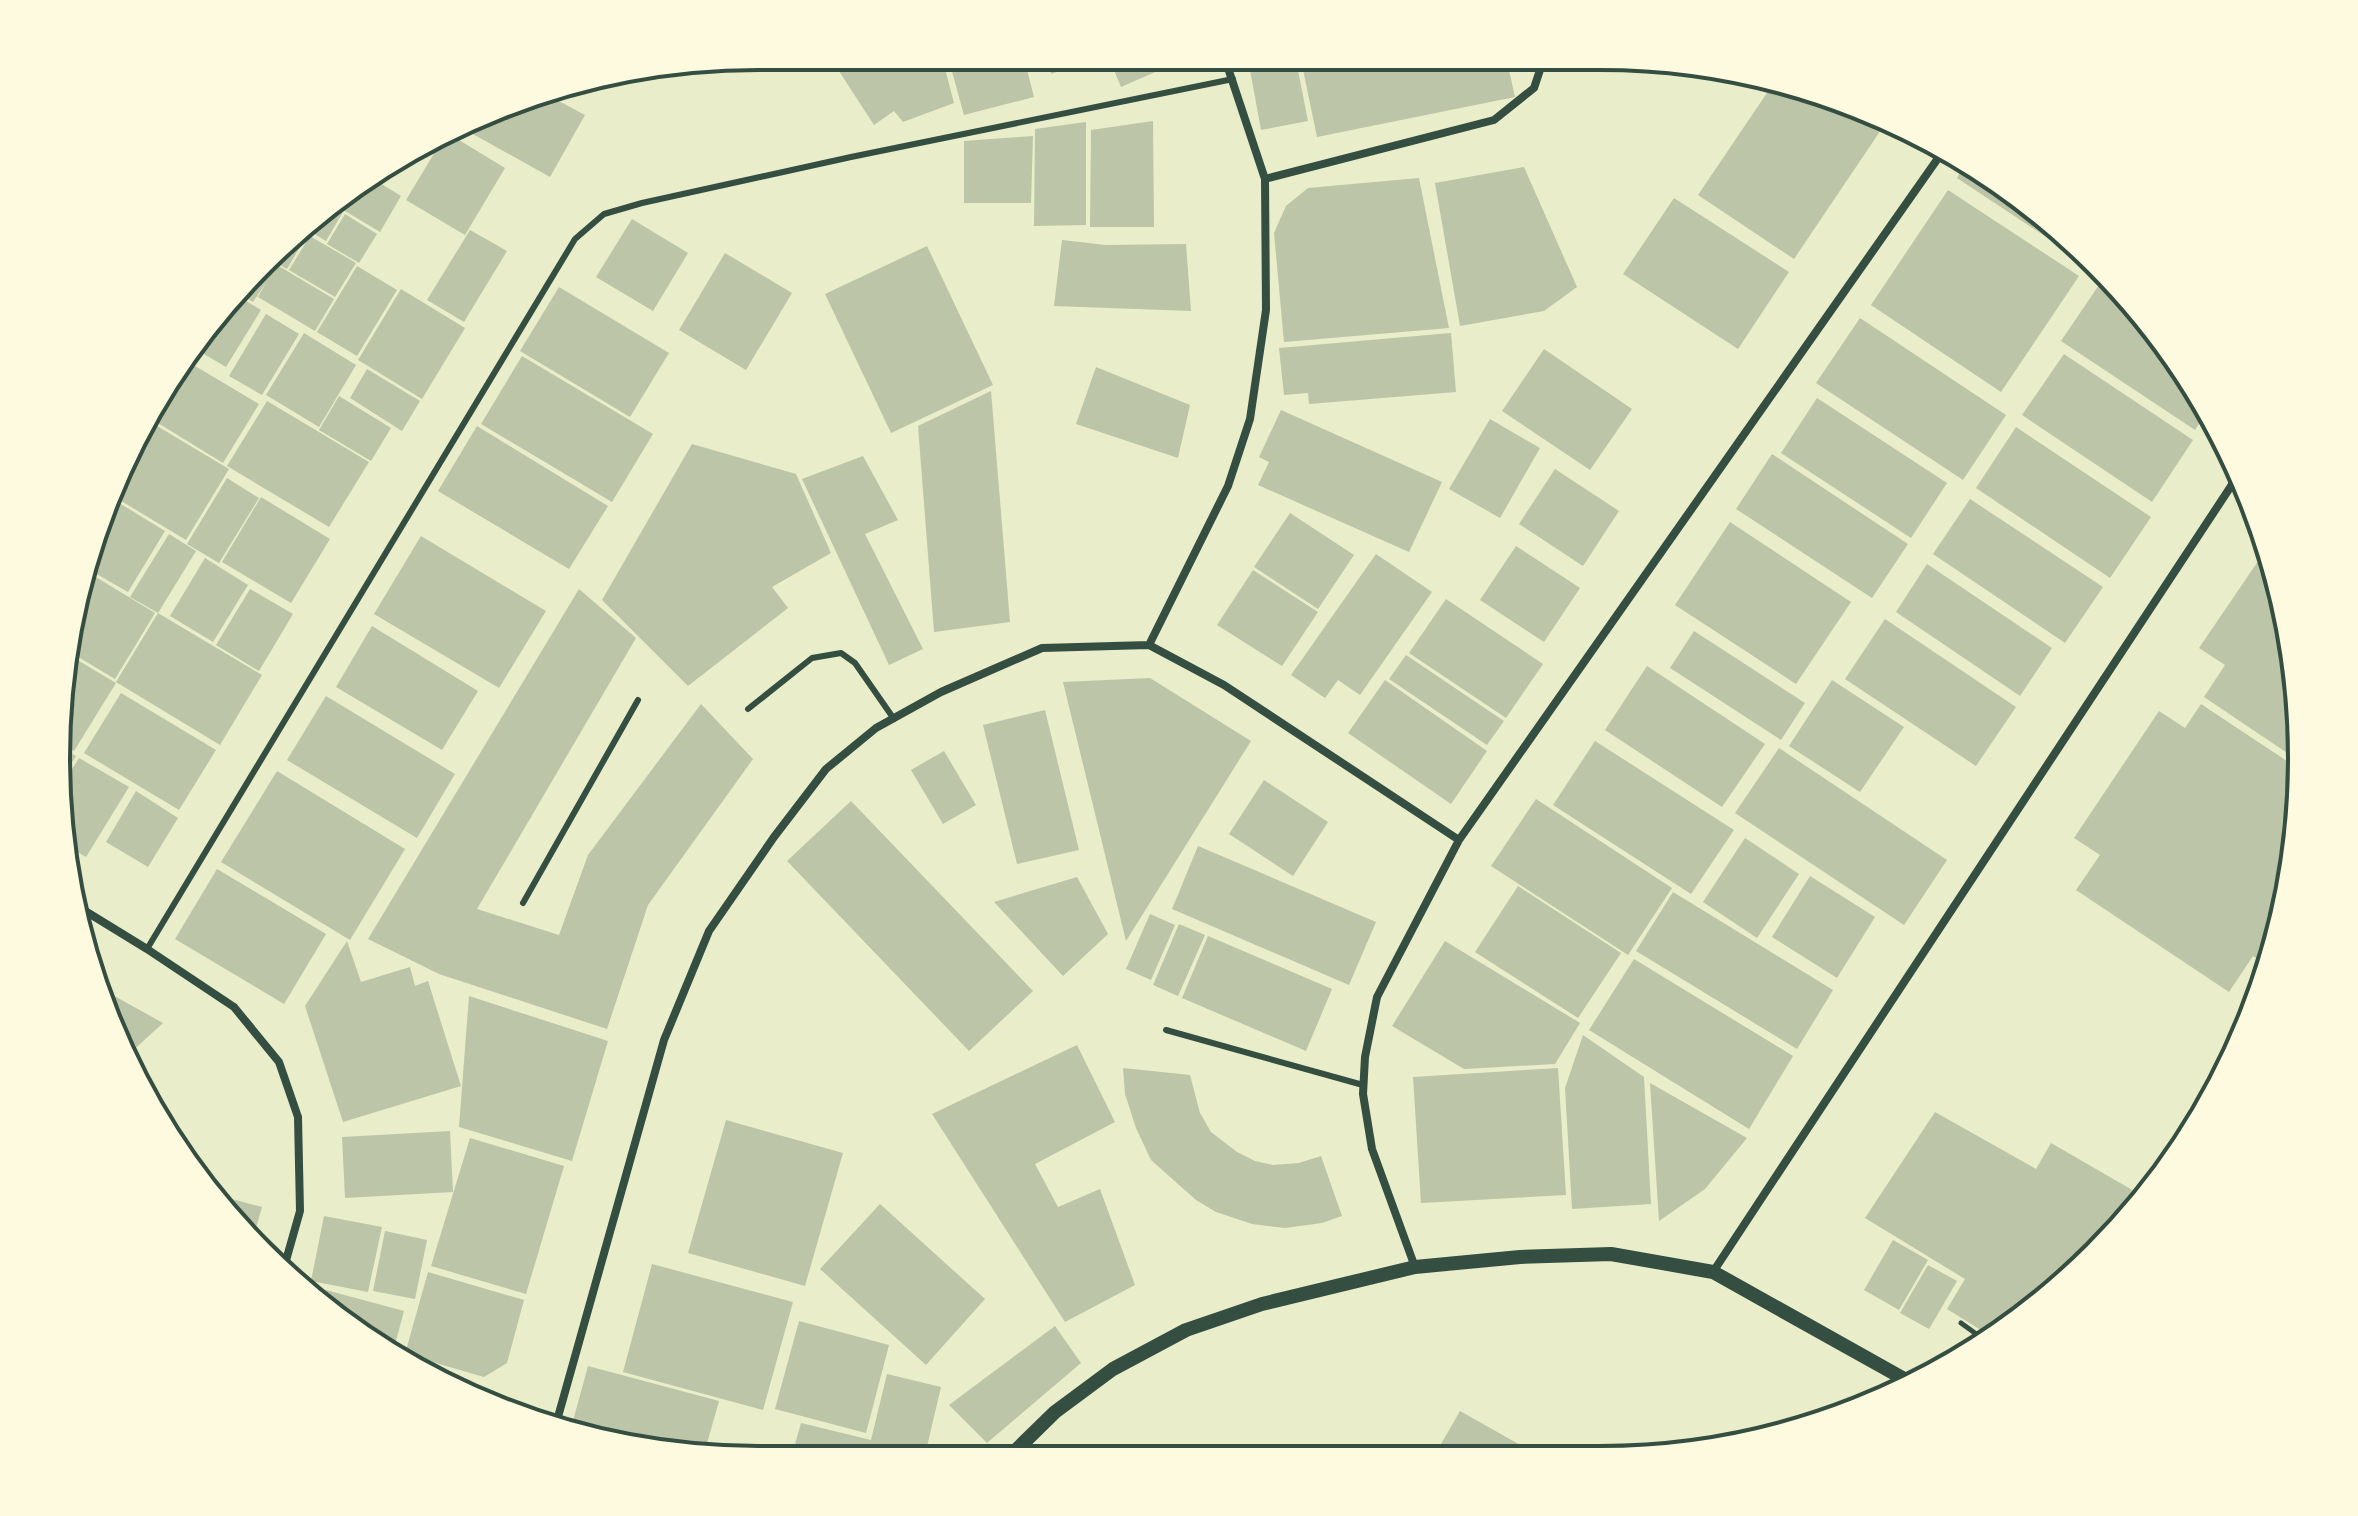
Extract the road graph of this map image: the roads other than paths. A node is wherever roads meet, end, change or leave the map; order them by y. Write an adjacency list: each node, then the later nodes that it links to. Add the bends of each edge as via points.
1 (1229, 70): 3 (street)
2 (1540, 70): 5 (street, via 1534,88 1494,120)
3 (1233, 79): 5 (street); 14 (lane, via 851,157 600,217 575,239)
4 (1938, 159): 11 (street)
5 (1265, 179): 7 (street, via 1266,310 1250,419 1228,486)
6 (2232, 485): 19 (street)
7 (1149, 645): 10 (street, via 1042,648 941,692); 11 (street, via 1224,685)
8 (638, 700): 12 (lane)
9 (748, 709): 10 (lane, via 812,658 841,653 855,663)
10 (894, 719): 21 (street, via 826,769 709,931 664,1040)
11 (1459, 840): 16 (street, via 1377,997)
12 (523, 903)
13 (88, 913): 14 (street)
14 (147, 949): 17 (street, via 234,1007 279,1062 298,1117 300,1211)
15 (1166, 1030): 16 (lane)
16 (1363, 1085): 18 (street, via 1372,1149)
17 (287, 1258)
18 (1415, 1267): 19 (street, via 1611,1254); 22 (street, via 1262,1304 1186,1330 1113,1369)
19 (1713, 1272): 20 (street)
20 (1900, 1377)
21 (558, 1416)
22 (1020, 1446)

